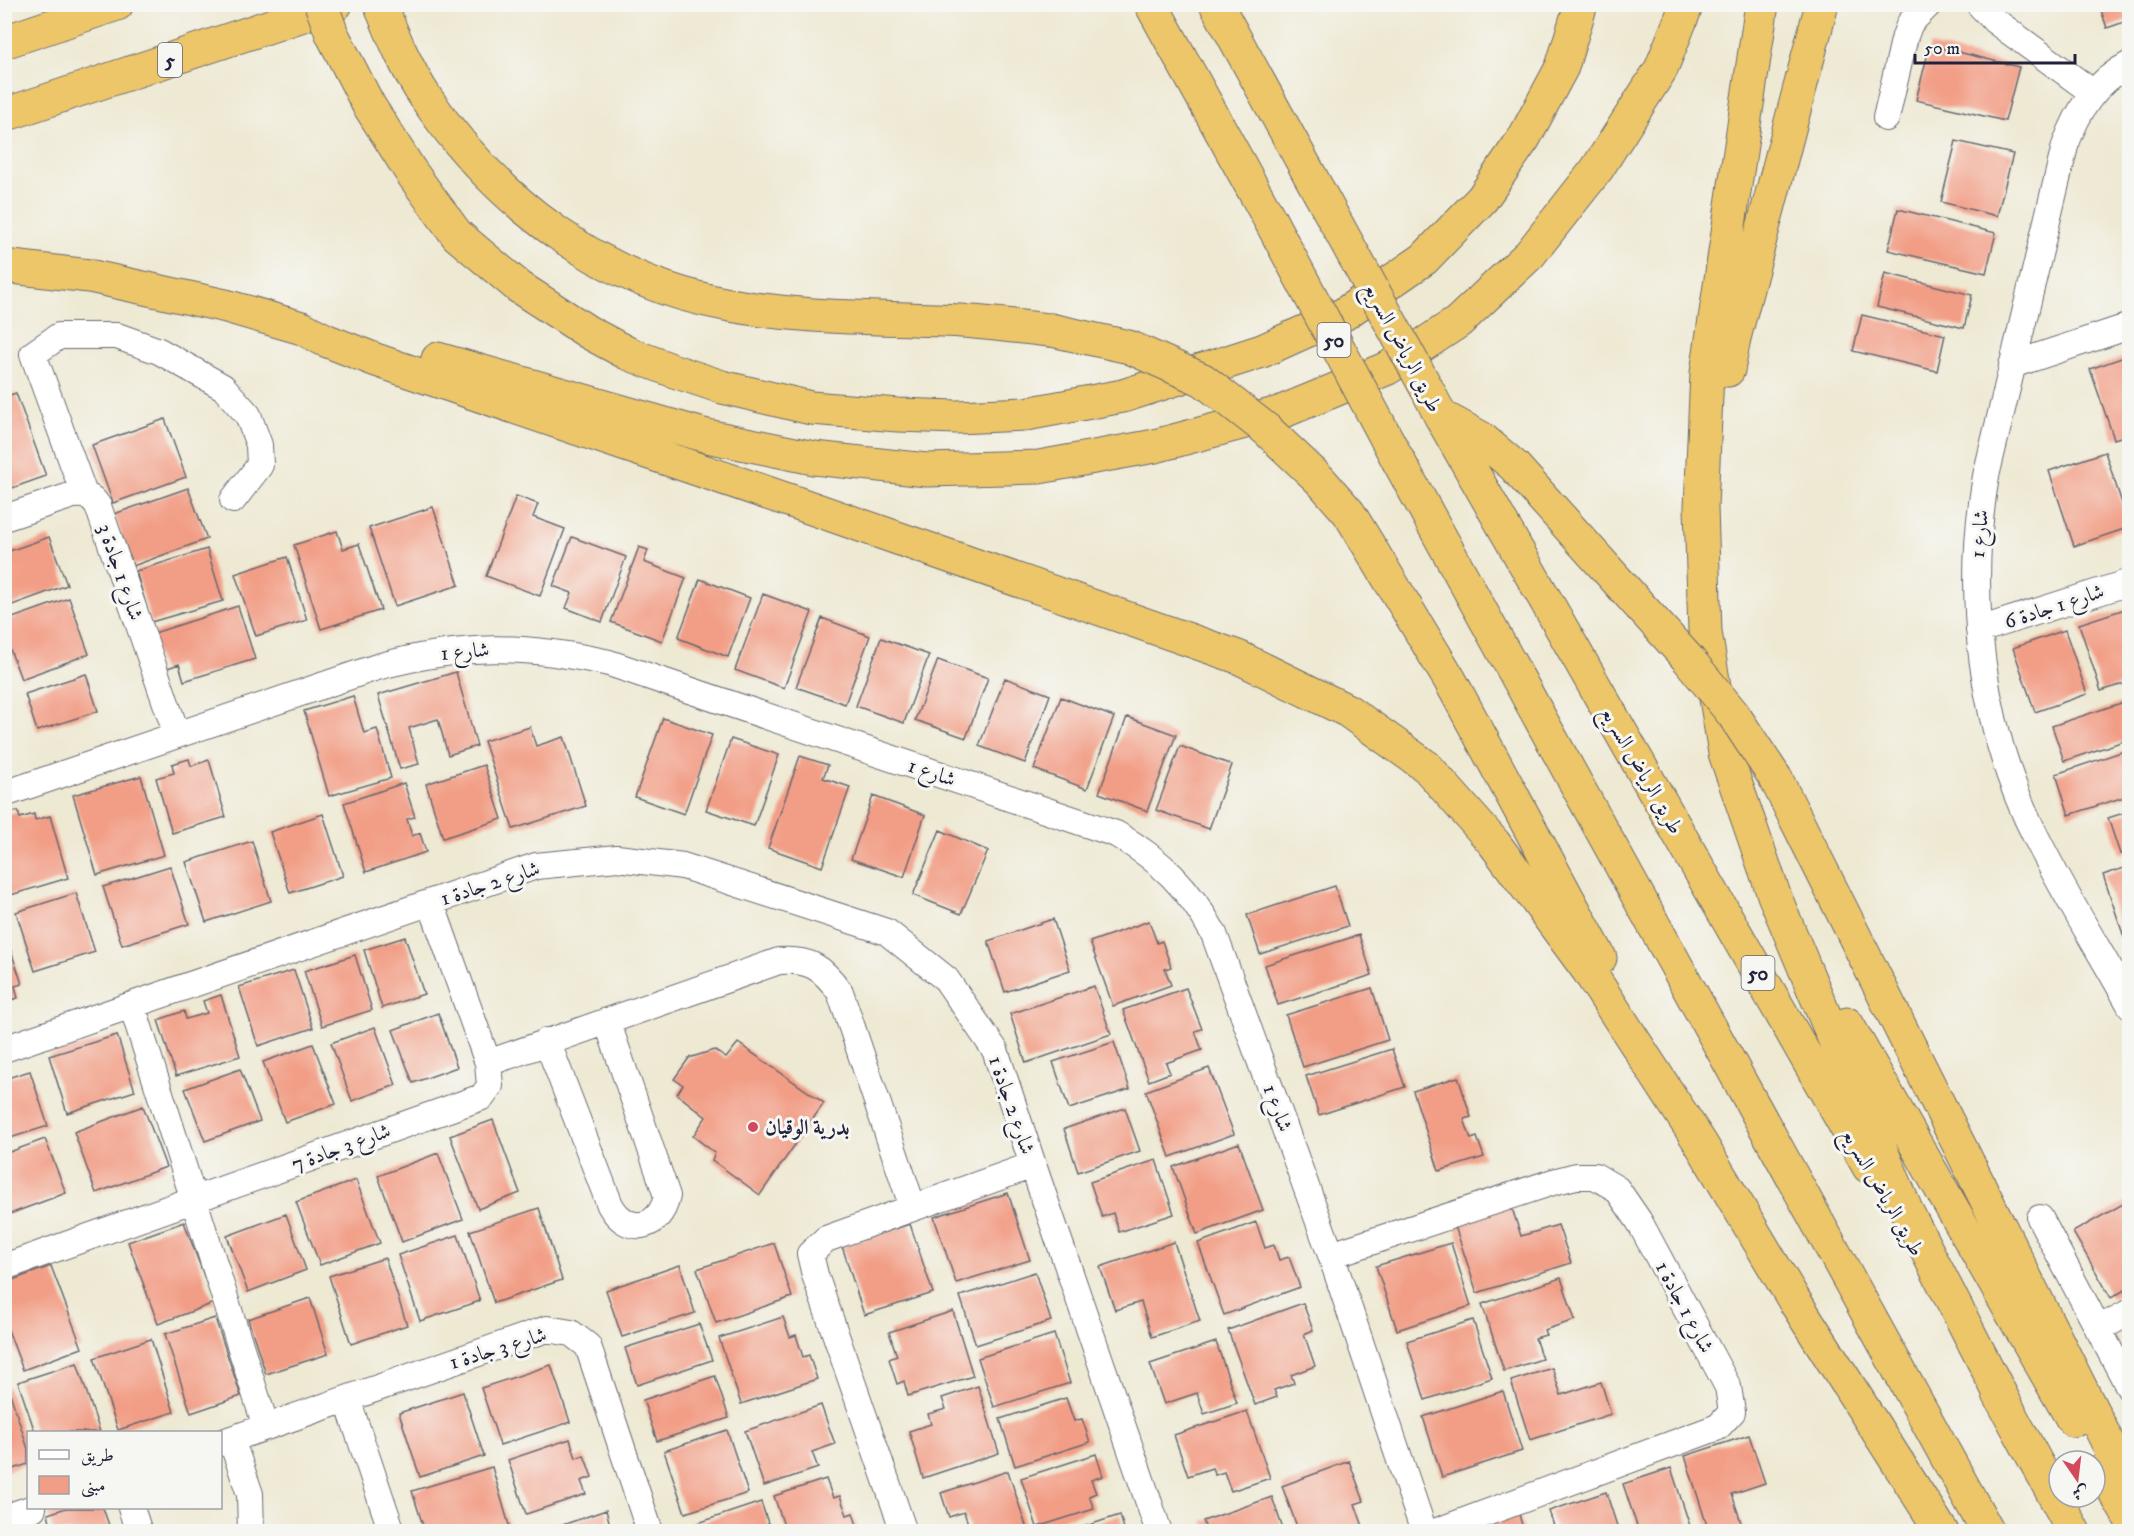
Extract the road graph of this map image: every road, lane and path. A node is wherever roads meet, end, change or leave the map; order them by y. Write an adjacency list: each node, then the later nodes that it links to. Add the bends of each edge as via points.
1 (117, 4): 13 (highway)
2 (321, 4): 7 (highway, bridge, via 368,104 457,235 519,287 588,332 627,353 674,371 722,387 812,408 957,417 1026,414 1124,396 1262,351 1344,314 1424,259 1482,199 1524,138 1562,67)
3 (336, 4): 16 (highway, 5)
4 (380, 4): 39 (highway, bridge, via 425,96 482,168 525,210 624,272 657,287 729,305 810,315 963,321 1051,330 1129,347 1203,380 1267,430 1349,513 1450,680)
5 (1151, 4): 67 (highway, 50, bridge)
6 (1216, 4): 22 (highway, طريق الرياض السريع / 50, bridge)
7 (1581, 4)
8 (1687, 4): 20 (highway, via 1661,69 1597,169 1530,254 1458,322 1388,368 1301,404 1155,446 1039,467 927,470 814,458 706,436 403,349)
9 (1762, 4): 25 (highway, via 1707,373)
10 (1822, 4): 25 (highway, via 1734,338)
11 (1929, 4): 17 (street, via 1910,23 1905,36)
12 (1979, 4): 15 (street, via 1995,21)
13 (4, 42)
14 (2130, 64): 15 (street, شارع 1)
15 (2092, 92): 21 (street, شارع 1, via 2080,109 2065,146)
16 (4, 115)
17 (1886, 118)
18 (4, 266): 20 (highway, via 145,287)
19 (2130, 326): 21 (street)
20 (302, 328): 39 (highway, via 376,360 1238,657 1348,711 1427,767 1494,843 1588,970)
21 (2012, 365): 28 (street, شارع 1, via 1979,515)
22 (1433, 402): 50 (highway, طريق الرياض السريع / 50); 53 (highway, bridge, via 1514,466 1689,660 1733,714 1776,779)
23 (84, 494): 24 (street, شارع 1 جادة 3, via 33,354 59,336 117,336 159,351 223,387 248,415 259,445 260,465); 26 (street); 29 (street, شارع 1 جادة 3, via 98,506)
24 (233, 500)
25 (1701, 507): 31 (highway, via 1705,632 1725,753)
26 (4, 518)
27 (2130, 582): 28 (street, شارع 1 جادة 6)
28 (1978, 630): 33 (street, شارع 1, via 1992,713 2022,808)
29 (177, 735): 30 (street, شارع 1); 44 (street, شارع 1, via 408,658 473,648 538,650 609,663 1116,834 1169,871 1214,934)
30 (4, 795)
31 (1774, 895): 50 (highway, via 1906,1210); 57 (highway)
32 (431, 903): 34 (street, شارع 2 جادة 1); 38 (street, شارع 3 جادة 7); 40 (street, شارع 2 جادة 1, via 536,866 617,858 683,866 887,932 946,979 995,1050)
33 (2129, 1003)
34 (132, 1005): 37 (street, شارع 2 جادة 1); 41 (street)
35 (607, 1021): 36 (street); 36 (street, via 667,1196 665,1208 648,1224 625,1223 610,1205); 42 (street, via 779,961 814,965 840,992)
36 (548, 1041): 38 (street)
37 (4, 1049)
38 (488, 1063): 41 (street, شارع 3 جادة 7, via 490,1086 482,1096)
39 (1701, 1144): 66 (highway, via 1794,1300)
40 (1033, 1165): 42 (street, شارع 2 جادة 1); 63 (street, شارع 2 جادة 1)
41 (194, 1200): 45 (street, شارع 3 جادة 7); 51 (street)
42 (914, 1208): 62 (street, شارع 2 جادة 1, via 826,1239 810,1254)
43 (2040, 1218): 47 (street)
44 (1330, 1255): 64 (street, شارع 1); 65 (street, شارع 1 جادة 1, via 1553,1182 1595,1176 1617,1189 1639,1221 1728,1387 1732,1412 1718,1427)
45 (4, 1267)
46 (2130, 1312): 47 (street)
47 (2098, 1329): 48 (street)
48 (2130, 1389)
49 (347, 1399): 51 (street, شارع 3 جادة 1); 60 (street); 61 (street, شارع 3 جادة 1, via 547,1329 571,1333 588,1346)
50 (2010, 1413): 68 (highway, طريق الرياض السريع / 50)
51 (266, 1427): 52 (street, شارع 3 جادة 1)
52 (226, 1441): 59 (street, via 250,1494)
53 (2130, 1487)
54 (30, 1509): 56 (street)
55 (131, 1509): 58 (street)
56 (4, 1518)
57 (2130, 1518)
58 (139, 1532)
59 (250, 1532)
60 (392, 1532)
61 (650, 1532)
62 (904, 1532)
63 (1159, 1532)
64 (1424, 1532)
65 (1435, 1532)
66 (1942, 1532)
67 (1988, 1532)
68 (2074, 1532)

